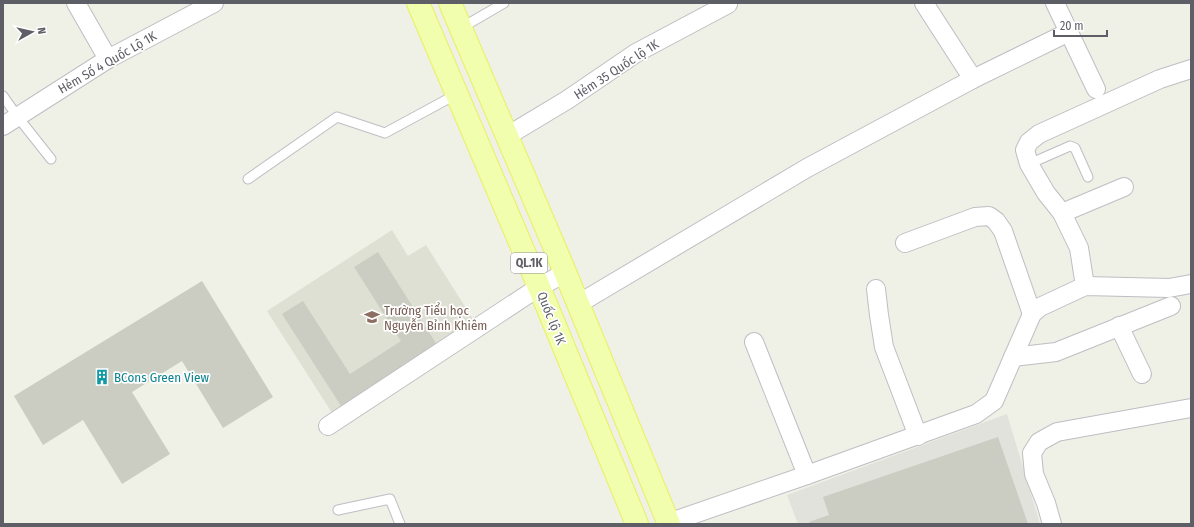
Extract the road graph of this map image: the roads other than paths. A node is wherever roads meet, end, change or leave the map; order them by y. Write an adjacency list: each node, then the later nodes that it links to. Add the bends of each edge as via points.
1 (76, 3): 12 (street)
2 (214, 3): 9 (street, Hẻm Số 4 Quốc Lộ 1K)
3 (418, 3): 16 (main road, Quốc lộ 1K / QL.1K)
4 (450, 3): 10 (main road, QL.1K)
5 (504, 3): 10 (lane)
6 (924, 3): 14 (street)
7 (1055, 3): 11 (street)
8 (728, 4): 19 (street, Hẻm 35 Quốc lộ 1K, via 636,53 567,100)
9 (186, 9): 12 (street, Hẻm Số 4 Quốc Lộ 1K)
10 (461, 28): 19 (main road, QL.1K)
11 (1069, 32): 14 (street); 15 (street)
12 (108, 59): 18 (street, Hẻm Số 4 Quốc Lộ 1K)
13 (1191, 69): 21 (street, via 1160,79 1039,134 1029,142 1025,150)
14 (973, 79): 32 (street, via 807,168)
15 (1096, 89)
16 (457, 94): 23 (lane, via 385,132 337,117); 30 (main road, Quốc lộ 1K / QL.1K)
17 (3, 96): 18 (lane)
18 (10, 121): 20 (lane)
19 (507, 136): 27 (main road, QL.1K)
20 (51, 159)
21 (1029, 164): 22 (lane, via 1070,146 1078,153); 25 (street)
22 (1088, 178)
23 (248, 179)
24 (1124, 187): 25 (street)
25 (1062, 214): 29 (street, via 1079,248)
26 (905, 243): 34 (street, via 975,217 989,216 1003,231)
27 (565, 273): 30 (street); 32 (main road, QL.1K)
28 (1191, 284): 29 (street, via 1169,288)
29 (1085, 286): 34 (street, via 1040,307)
30 (539, 287): 40 (street); 46 (main road, Quốc lộ 1K / QL.1K)
31 (876, 289): 41 (street, via 884,347)
32 (578, 304): 44 (main road, QL.1K)
33 (1170, 306): 35 (street)
34 (1032, 314): 37 (street)
35 (1119, 326): 37 (street, via 1056,352); 38 (street)
36 (754, 342): 42 (street)
37 (1013, 357): 41 (street, via 994,401 976,414)
38 (1142, 374)
39 (1191, 408): 47 (street, via 1057,432 1039,442 1032,454 1034,474)
40 (328, 426)
41 (918, 436): 42 (street)
42 (807, 475): 44 (street)
43 (338, 510): 45 (lane, via 390,499)
44 (668, 523)
45 (400, 524)
46 (637, 524)
47 (1052, 524)

